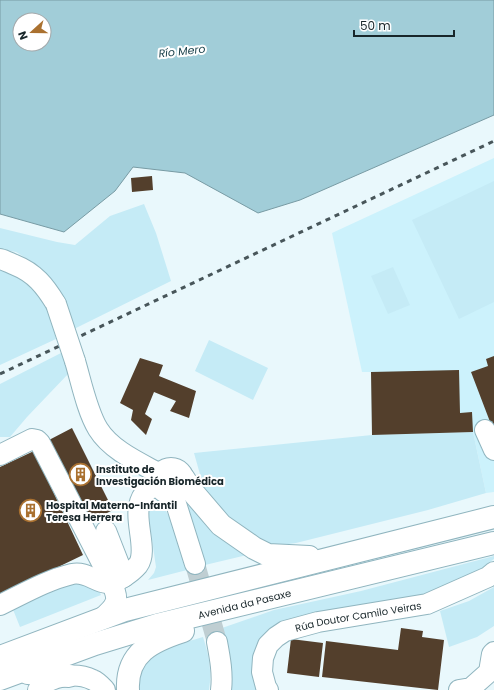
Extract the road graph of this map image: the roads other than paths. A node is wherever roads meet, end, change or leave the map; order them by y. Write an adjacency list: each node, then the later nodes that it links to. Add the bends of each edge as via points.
1 (0, 259): 5 (street, bridge, via 36,277 46,287 56,304 98,428 109,442)
2 (485, 430): 3 (street)
3 (494, 450)
4 (0, 455): 14 (street, via 32,439 40,443)
5 (169, 483): 11 (main road, via 191,490 221,525 268,555); 12 (street); 14 (street, via 144,494 138,507 142,554 139,564)
6 (494, 509): 8 (street)
7 (494, 517): 8 (main road)
8 (472, 523): 11 (main road)
9 (106, 531): 14 (street)
10 (494, 543): 15 (main road, Avenida da Pasaxe)
11 (332, 558): 17 (main road, via 125,610)
12 (195, 564)
13 (494, 572): 26 (street, Rúa Doutor Camilo Veiras, via 427,604 318,622 285,631 268,645 263,658 262,672)
14 (118, 579): 16 (street, via 107,583 82,573 74,573 56,578); 17 (street, via 116,603)
15 (284, 595): 22 (main road, Avenida da Pasaxe, via 157,625 95,644); 24 (main road, via 150,645 135,659 130,670)
16 (0, 605)
17 (101, 619): 20 (main road)
18 (217, 642): 25 (street, via 221,662)
19 (494, 652): 27 (street, via 489,672 471,688)
20 (0, 657)
21 (10, 676): 22 (main road)
22 (49, 679): 23 (street, via 87,678)
23 (105, 690)
24 (128, 690)
25 (221, 690)
26 (268, 690)
27 (459, 690)

